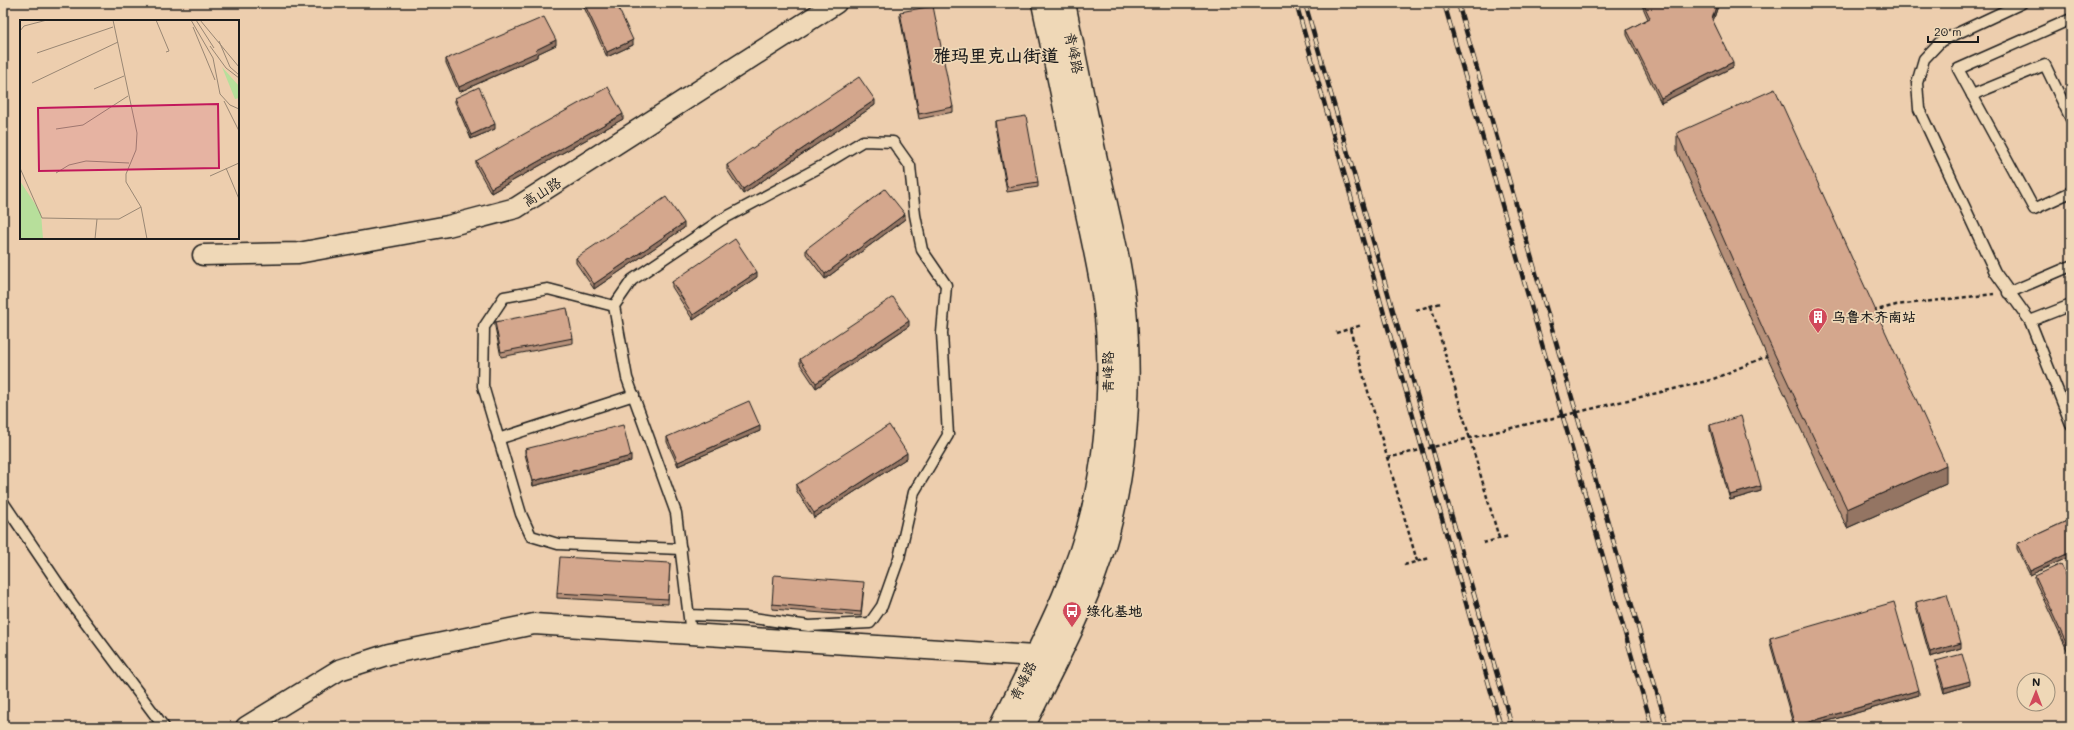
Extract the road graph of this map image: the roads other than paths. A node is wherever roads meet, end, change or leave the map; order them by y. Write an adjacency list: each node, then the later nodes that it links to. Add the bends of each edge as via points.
1 (836, 3): 9 (street, 高山路, via 516,208 448,226 298,253)
2 (1043, 3): 22 (main road, 青峰路, via 1093,243 1108,346 1108,401 1093,509 1064,596)
3 (1064, 3): 26 (main road, 青峰路, via 1120,276 1126,318 1128,396 1117,490 1100,559 1072,628)
4 (2022, 3): 11 (lane, via 1941,41 1924,59 1917,83 1919,109 1995,272)
5 (2071, 18): 6 (lane, via 1958,69)
6 (1972, 95): 7 (lane, via 2045,65); 8 (lane, via 2034,209)
7 (2071, 119)
8 (2071, 192)
9 (203, 255)
10 (2071, 266): 11 (lane)
11 (2008, 293): 14 (lane)
12 (2071, 305): 14 (lane)
13 (614, 306): 15 (lane, via 628,378); 17 (lane, via 548,289 504,297 484,327 483,386); 20 (lane, via 632,280 721,220 863,141 894,142 910,166 914,215 922,250 946,285 942,333 948,435 914,492 899,558 882,606 870,623 809,626 746,617)
14 (2030, 321): 16 (lane)
15 (634, 395): 17 (lane); 19 (lane, via 676,513)
16 (2071, 424)
17 (498, 439): 19 (lane, via 521,514 531,536 558,544)
18 (3, 502): 23 (lane, via 72,604)
19 (680, 549): 20 (lane)
20 (689, 615): 21 (lane)
21 (691, 634): 22 (street); 24 (street, via 534,624 389,654 339,670)
22 (1035, 656): 25 (main road, 青峰路)
23 (164, 727)
24 (246, 727)
25 (1001, 727)
26 (1024, 727)

